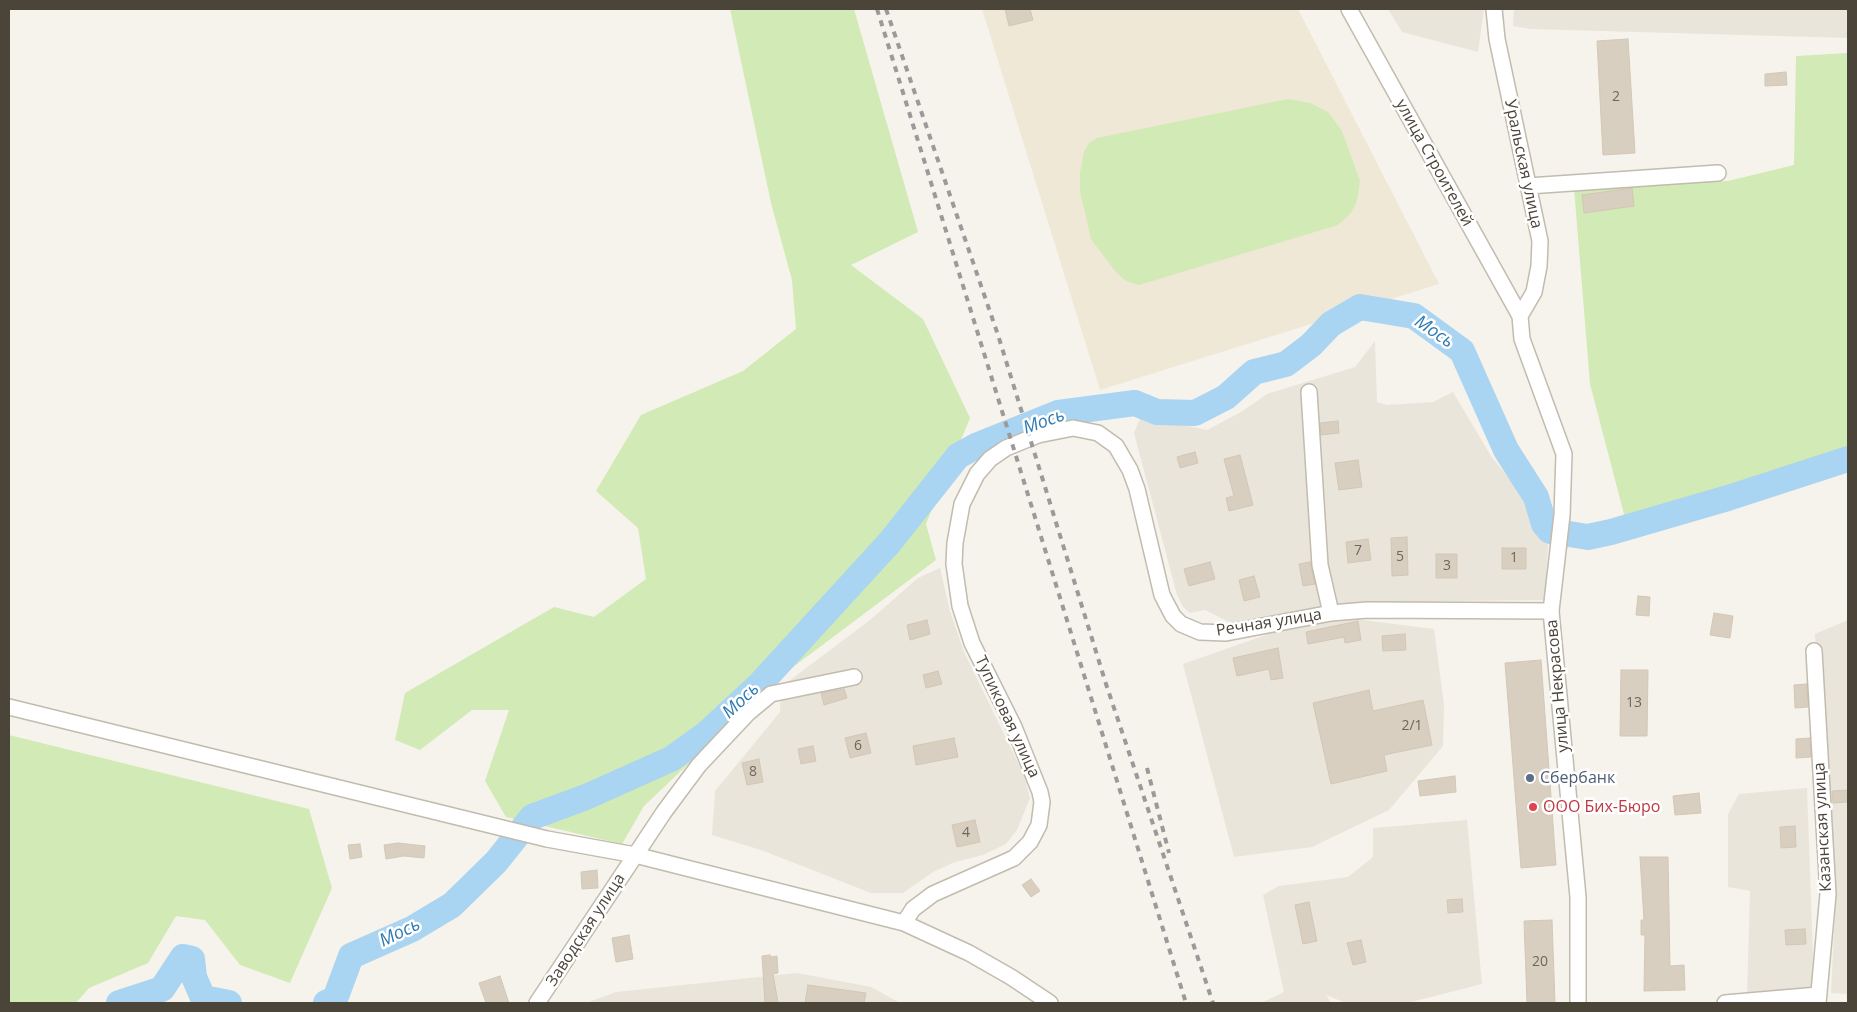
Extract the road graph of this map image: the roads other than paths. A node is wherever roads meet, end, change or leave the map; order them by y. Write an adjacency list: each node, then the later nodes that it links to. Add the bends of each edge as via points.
1 (1349, 9): 5 (street, улица Строителей)
2 (1494, 9): 4 (street, Уральская улица, via 1497,39)
3 (1718, 173): 4 (street)
4 (1528, 186): 5 (street, Уральская улица, via 1540,241 1539,266 1534,292)
5 (1520, 316): 8 (street, улица Некрасова, via 1522,339 1564,454 1562,515)
6 (1309, 392): 9 (street, via 1320,565)
7 (998, 453): 9 (street, Речная улица, via 1023,440 1060,429 1085,430 1107,438 1121,454 1137,489 1162,595 1181,624 1200,632 1226,633); 14 (street, Тупиковая улица, via 977,474 962,504 954,543 954,564 965,624 1029,760 1040,792 1041,815 1036,834 1014,858 933,894 913,909)
8 (1551, 611): 9 (street, Речная улица, via 1367,610); 18 (street, улица Некрасова, via 1578,897)
9 (1331, 613)
10 (1814, 651): 15 (street, Казанская улица, via 1828,894)
11 (854, 677): 13 (street, Заводская улица, via 772,694 748,713 698,765)
12 (9, 707): 13 (street, via 547,839)
13 (635, 855): 14 (street); 16 (street, Заводская улица)
14 (904, 923): 17 (street, via 969,953)
15 (1818, 999): 19 (street)
16 (536, 1003)
17 (1050, 1003)
18 (1578, 1003)
19 (1725, 1003)

